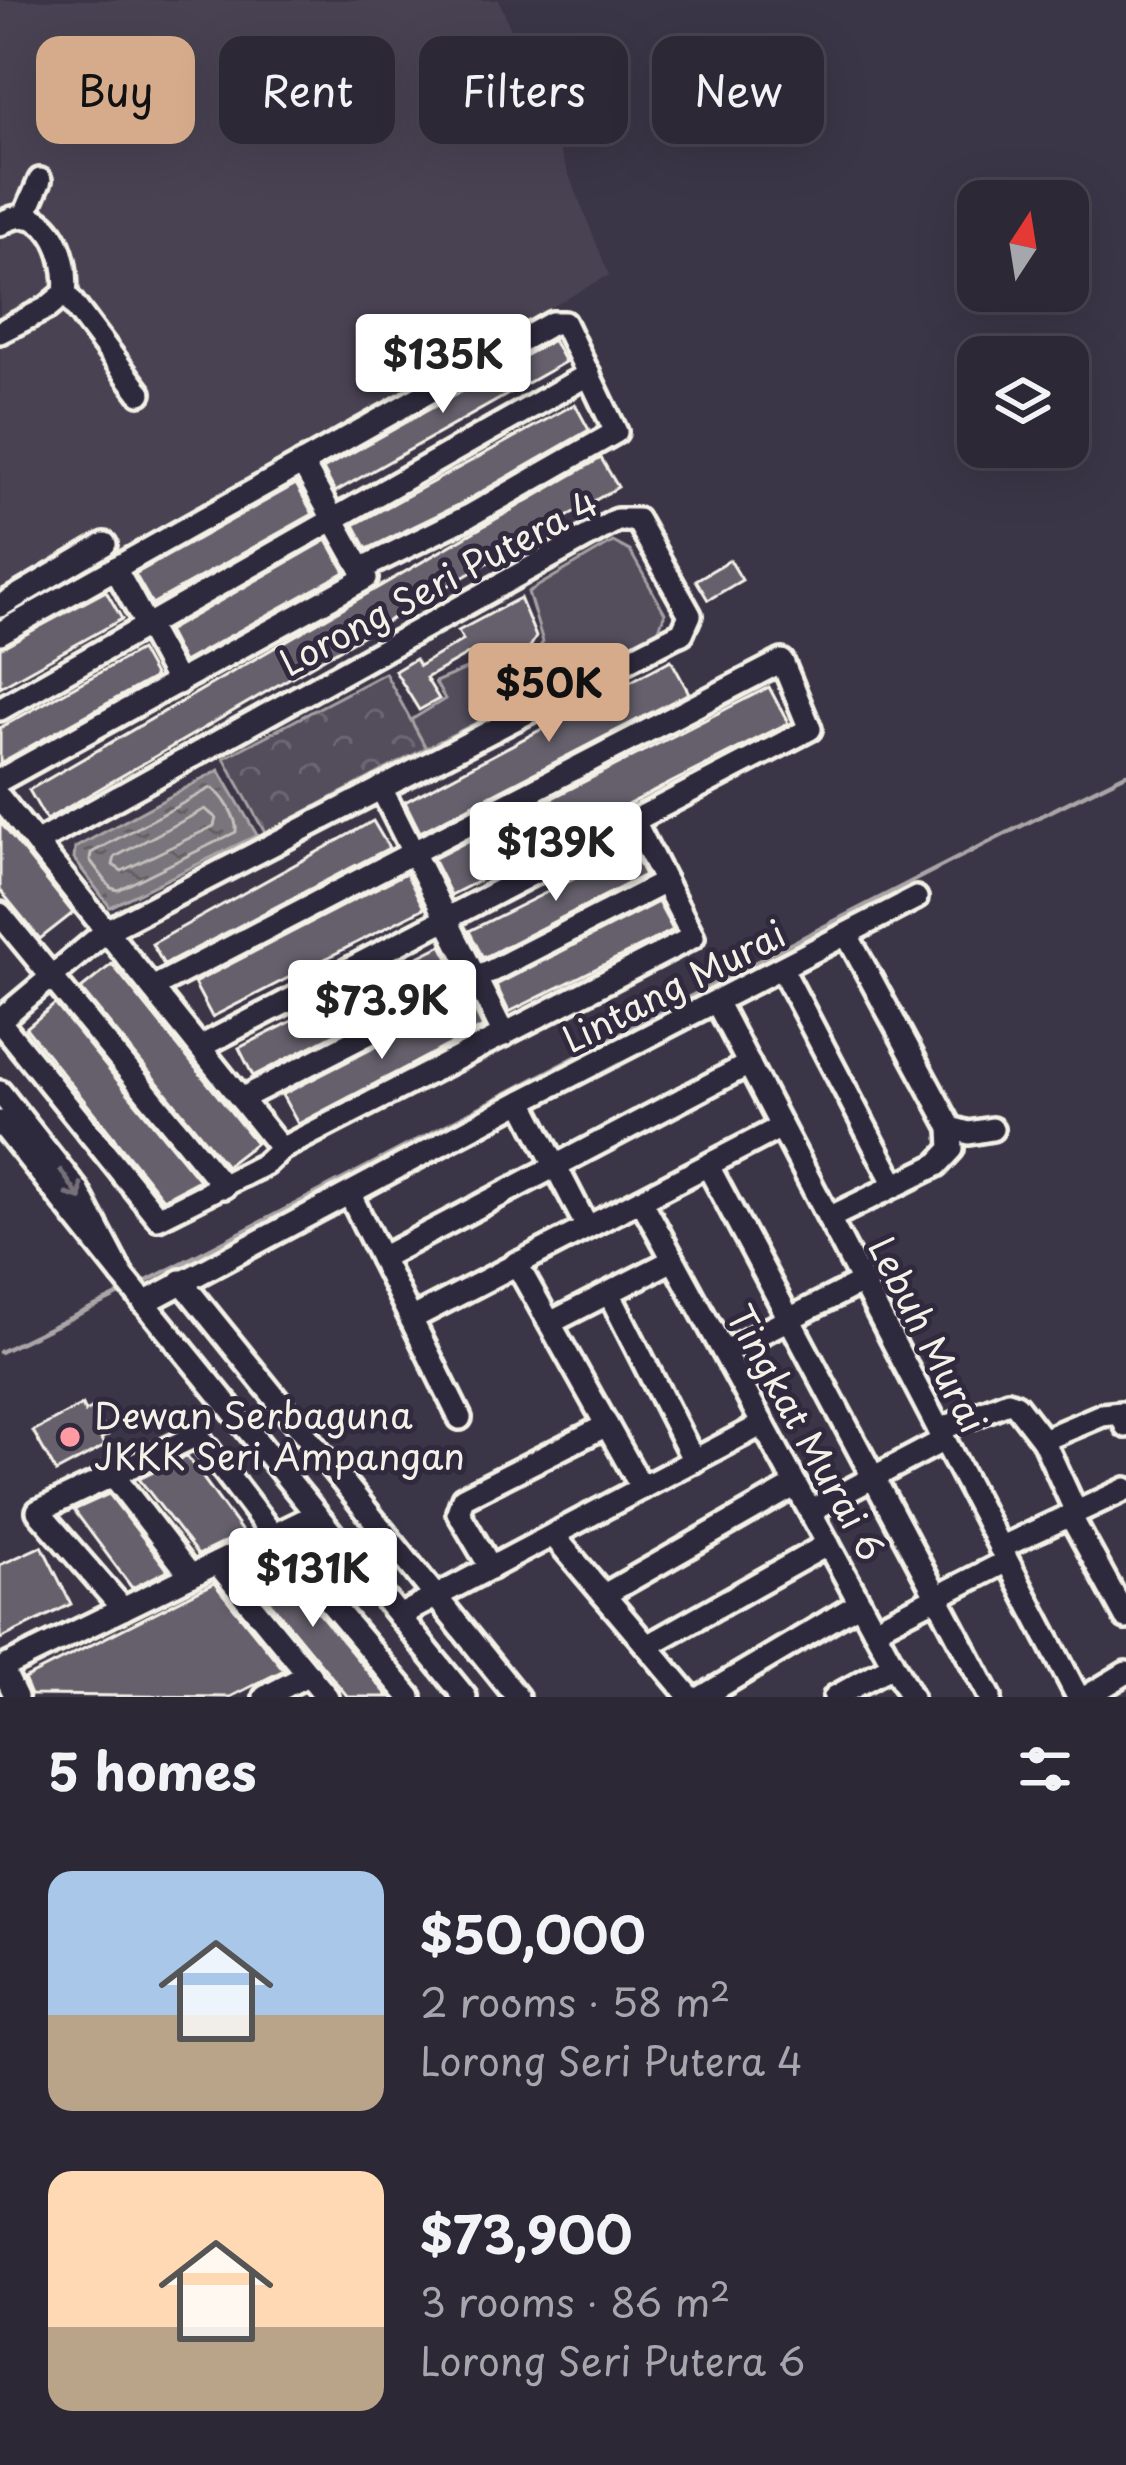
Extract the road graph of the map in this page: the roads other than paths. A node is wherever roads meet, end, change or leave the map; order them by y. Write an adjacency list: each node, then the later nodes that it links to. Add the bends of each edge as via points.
1 (40, 180): 2 (street)
2 (25, 215): 3 (street); 4 (street, via 56,236 68,272)
3 (0, 224)
4 (65, 293): 5 (street); 7 (street)
5 (0, 332)
6 (589, 374): 8 (street, via 564,323 552,322); 9 (street); 12 (street, via 616,432)
7 (140, 393)
8 (302, 463): 9 (street); 11 (street)
9 (333, 519): 12 (street); 14 (street)
10 (105, 544): 13 (street)
11 (115, 568): 14 (street); 15 (street)
12 (362, 569): 16 (street, via 366,578)
13 (0, 606)
14 (147, 626): 16 (street); 17 (street)
15 (0, 633)
16 (178, 682): 18 (street)
17 (0, 709)
18 (0, 780)
19 (381, 788): 22 (street, Lorong Seri Putera 4, via 682,633 690,615 637,520 616,520); 23 (street); 28 (street, Lorong Seri Putera 4)
20 (0, 798): 22 (street)
21 (634, 821): 23 (street, via 810,729 782,662); 24 (street); 27 (street)
22 (36, 842): 28 (street)
23 (412, 852): 27 (street); 33 (street)
24 (665, 883): 32 (street); 36 (street, via 693,938)
25 (916, 898): 29 (street, Lintang Murai)
26 (0, 914): 31 (street)
27 (446, 919): 32 (street); 37 (street)
28 (106, 931): 31 (street, Lorong Seri Putera 4); 33 (street)
29 (847, 935): 30 (street, Lintang Murai); 44 (street)
30 (782, 969): 34 (street, Lintang Murai); 49 (street)
31 (52, 976): 35 (street, Lorong Seri Putera 4); 50 (street)
32 (476, 979): 36 (street); 40 (street)
33 (152, 988): 37 (street)
34 (717, 1004): 38 (street, Lebuh Murai); 41 (street, Lintang Murai)
35 (0, 1021): 50 (street, via 158,1218)
36 (504, 1034): 46 (street)
37 (200, 1047): 40 (street)
38 (748, 1064): 43 (street, Lebuh Murai); 47 (street)
39 (0, 1092): 58 (street, one-way to 58, via 78,1191)
40 (241, 1099): 46 (street)
41 (522, 1100): 47 (street); 51 (street, Lintang Murai)
42 (0, 1122): 58 (street)
43 (782, 1127): 48 (street); 53 (street, Lebuh Murai)
44 (951, 1128): 45 (street); 49 (street, via 948,1156)
45 (992, 1129)
46 (281, 1149): 50 (street)
47 (556, 1166): 54 (street); 55 (street)
48 (708, 1166): 52 (street); 64 (street)
49 (894, 1183): 53 (street)
50 (224, 1186)
51 (350, 1195): 55 (street); 59 (street, Lintang Murai)
52 (641, 1200): 54 (street); 56 (street, Tingkat Murai 6)
53 (829, 1218): 60 (street, Lebuh Murai)
54 (587, 1227): 57 (street)
55 (381, 1258): 63 (street)
56 (674, 1260): 61 (street); 66 (street, Tingkat Murai 6)
57 (516, 1263): 63 (street); 65 (street)
58 (122, 1275): 62 (street)
59 (181, 1281): 62 (street, Lintang Murai); 91 (street)
60 (862, 1282): 64 (street); 71 (street, Lebuh Murai)
61 (609, 1293): 65 (street); 73 (street)
62 (144, 1303): 81 (street)
63 (411, 1319): 67 (street)
64 (789, 1319): 66 (street); 75 (street)
65 (550, 1323): 69 (street)
66 (724, 1352): 68 (street, Tingkat Murai 6)
67 (460, 1418)
68 (763, 1424): 73 (street); 76 (street, Tingkat Murai 6)
69 (607, 1425): 77 (street); 87 (street, via 463,1498 458,1512)
70 (1126, 1426): 72 (street, via 1121,1413 1102,1414)
71 (941, 1435): 72 (street, via 1008,1402); 75 (street); 85 (street, Lebuh Murai)
72 (1043, 1441): 80 (street)
73 (694, 1461): 77 (street)
74 (113, 1475): 82 (street, via 197,1435); 88 (street); 93 (street, via 38,1511)
75 (873, 1477): 79 (street); 90 (street)
76 (796, 1485): 79 (street, Tingkat Murai 6); 89 (street)
77 (642, 1488): 83 (street)
78 (1126, 1489): 80 (street)
79 (810, 1510): 84 (street, Tingkat Murai 6)
80 (1073, 1514): 85 (street); 95 (street)
81 (315, 1515): 82 (street); 94 (street)
82 (273, 1535): 86 (street); 105 (street)
83 (553, 1535): 87 (street); 89 (street)
84 (827, 1544): 92 (street, Tingkat Murai 6); 97 (street)
85 (1003, 1554): 90 (street); 113 (street, Lebuh Murai)
86 (217, 1563): 88 (street); 101 (street)
87 (490, 1568): 91 (street)
88 (191, 1576): 93 (street)
89 (604, 1594): 97 (street)
90 (937, 1597): 96 (street); 112 (street)
91 (434, 1598): 94 (street); 107 (street)
92 (860, 1603): 96 (street, Tingkat Murai 6); 109 (street)
93 (123, 1609): 99 (street)
94 (400, 1616): 106 (street)
95 (1126, 1618)
96 (874, 1629): 98 (street, Tingkat Murai 6)
97 (647, 1646): 108 (street)
98 (893, 1665): 110 (street); 111 (street, Tingkat Murai 6)
99 (1, 1669): 102 (street)
100 (1126, 1673): 113 (street)
101 (309, 1674): 103 (street); 104 (street)
102 (16, 1697)
103 (265, 1697)
104 (327, 1697)
105 (408, 1697)
106 (465, 1697)
107 (517, 1697)
108 (690, 1697)
109 (701, 1697)
110 (835, 1697)
111 (911, 1697)
112 (990, 1697)
113 (1082, 1697)

